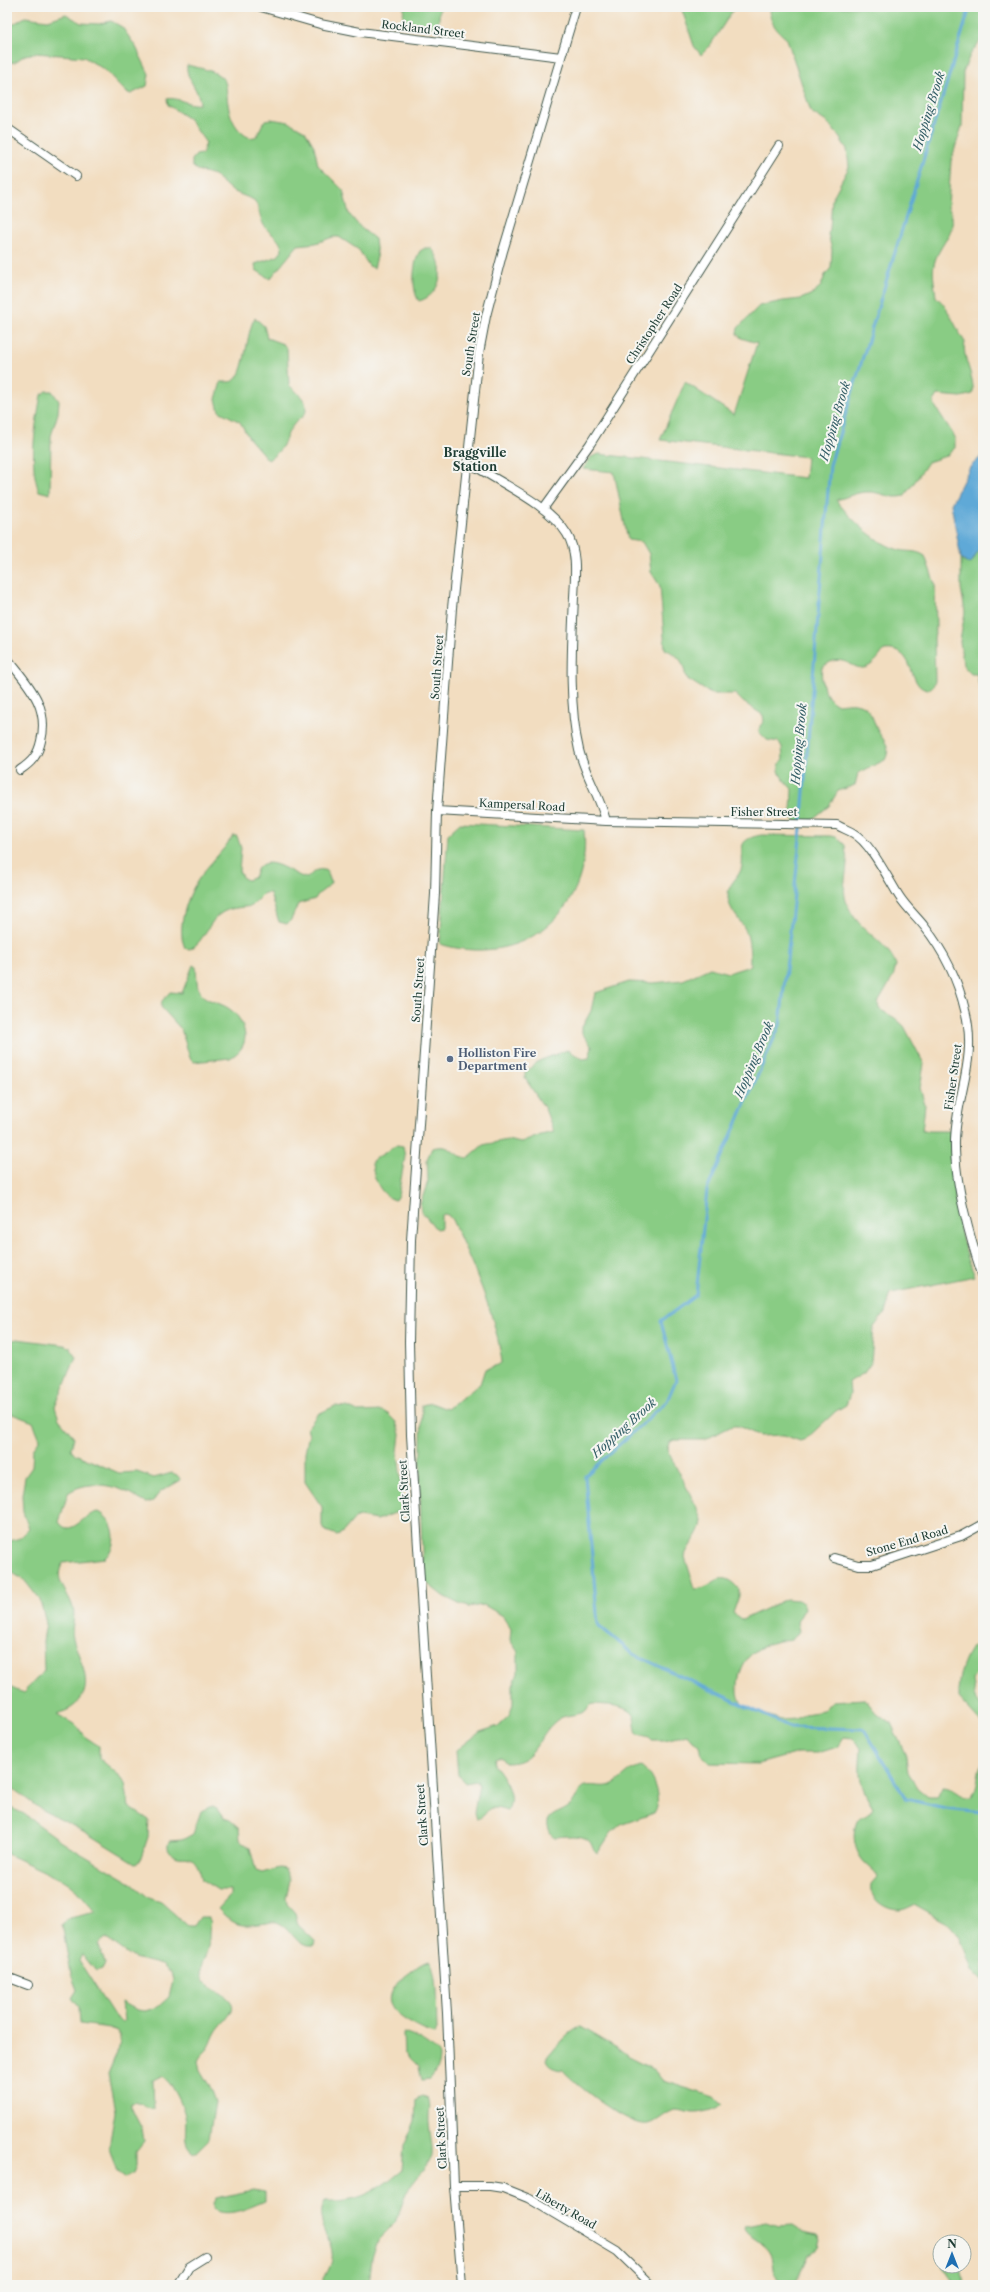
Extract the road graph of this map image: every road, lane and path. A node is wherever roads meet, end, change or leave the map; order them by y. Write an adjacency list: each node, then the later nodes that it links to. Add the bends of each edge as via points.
1 (261, 7): 3 (street, Rockland Street, via 320,24 360,32)
2 (576, 7): 3 (street, South Street)
3 (561, 57): 7 (street, South Street, via 486,316 479,353)
4 (7, 128): 6 (street)
5 (778, 146): 8 (street, Christopher Road, via 590,444)
6 (76, 176)
7 (468, 464): 8 (street); 11 (street, South Street, via 452,608)
8 (543, 509): 12 (street, via 563,528 573,551 575,727 583,762 600,799)
9 (7, 658): 10 (street, via 35,696 43,714 42,737 37,755 30,764)
10 (20, 770)
11 (437, 811): 12 (street, Kampersal Road); 14 (street, South Street, via 435,894 411,1240)
12 (606, 821): 13 (street, Fisher Street, via 802,823 837,826 859,837 900,897 938,945 959,990 967,1020 970,1052 956,1130 955,1152 966,1212)
13 (983, 1277)
14 (409, 1342): 19 (street, Clark Street, via 411,1435 446,2000)
15 (983, 1524): 16 (street, Stone End Road, via 961,1536 872,1565 858,1565)
16 (834, 1558)
17 (7, 1977): 18 (street)
18 (28, 1985)
19 (454, 2186): 22 (street, Clark Street); 23 (street, Liberty Road, via 490,2186 528,2198 617,2251)
20 (205, 2257): 21 (street, via 189,2267)
21 (178, 2285)
22 (462, 2285)
23 (652, 2285)

